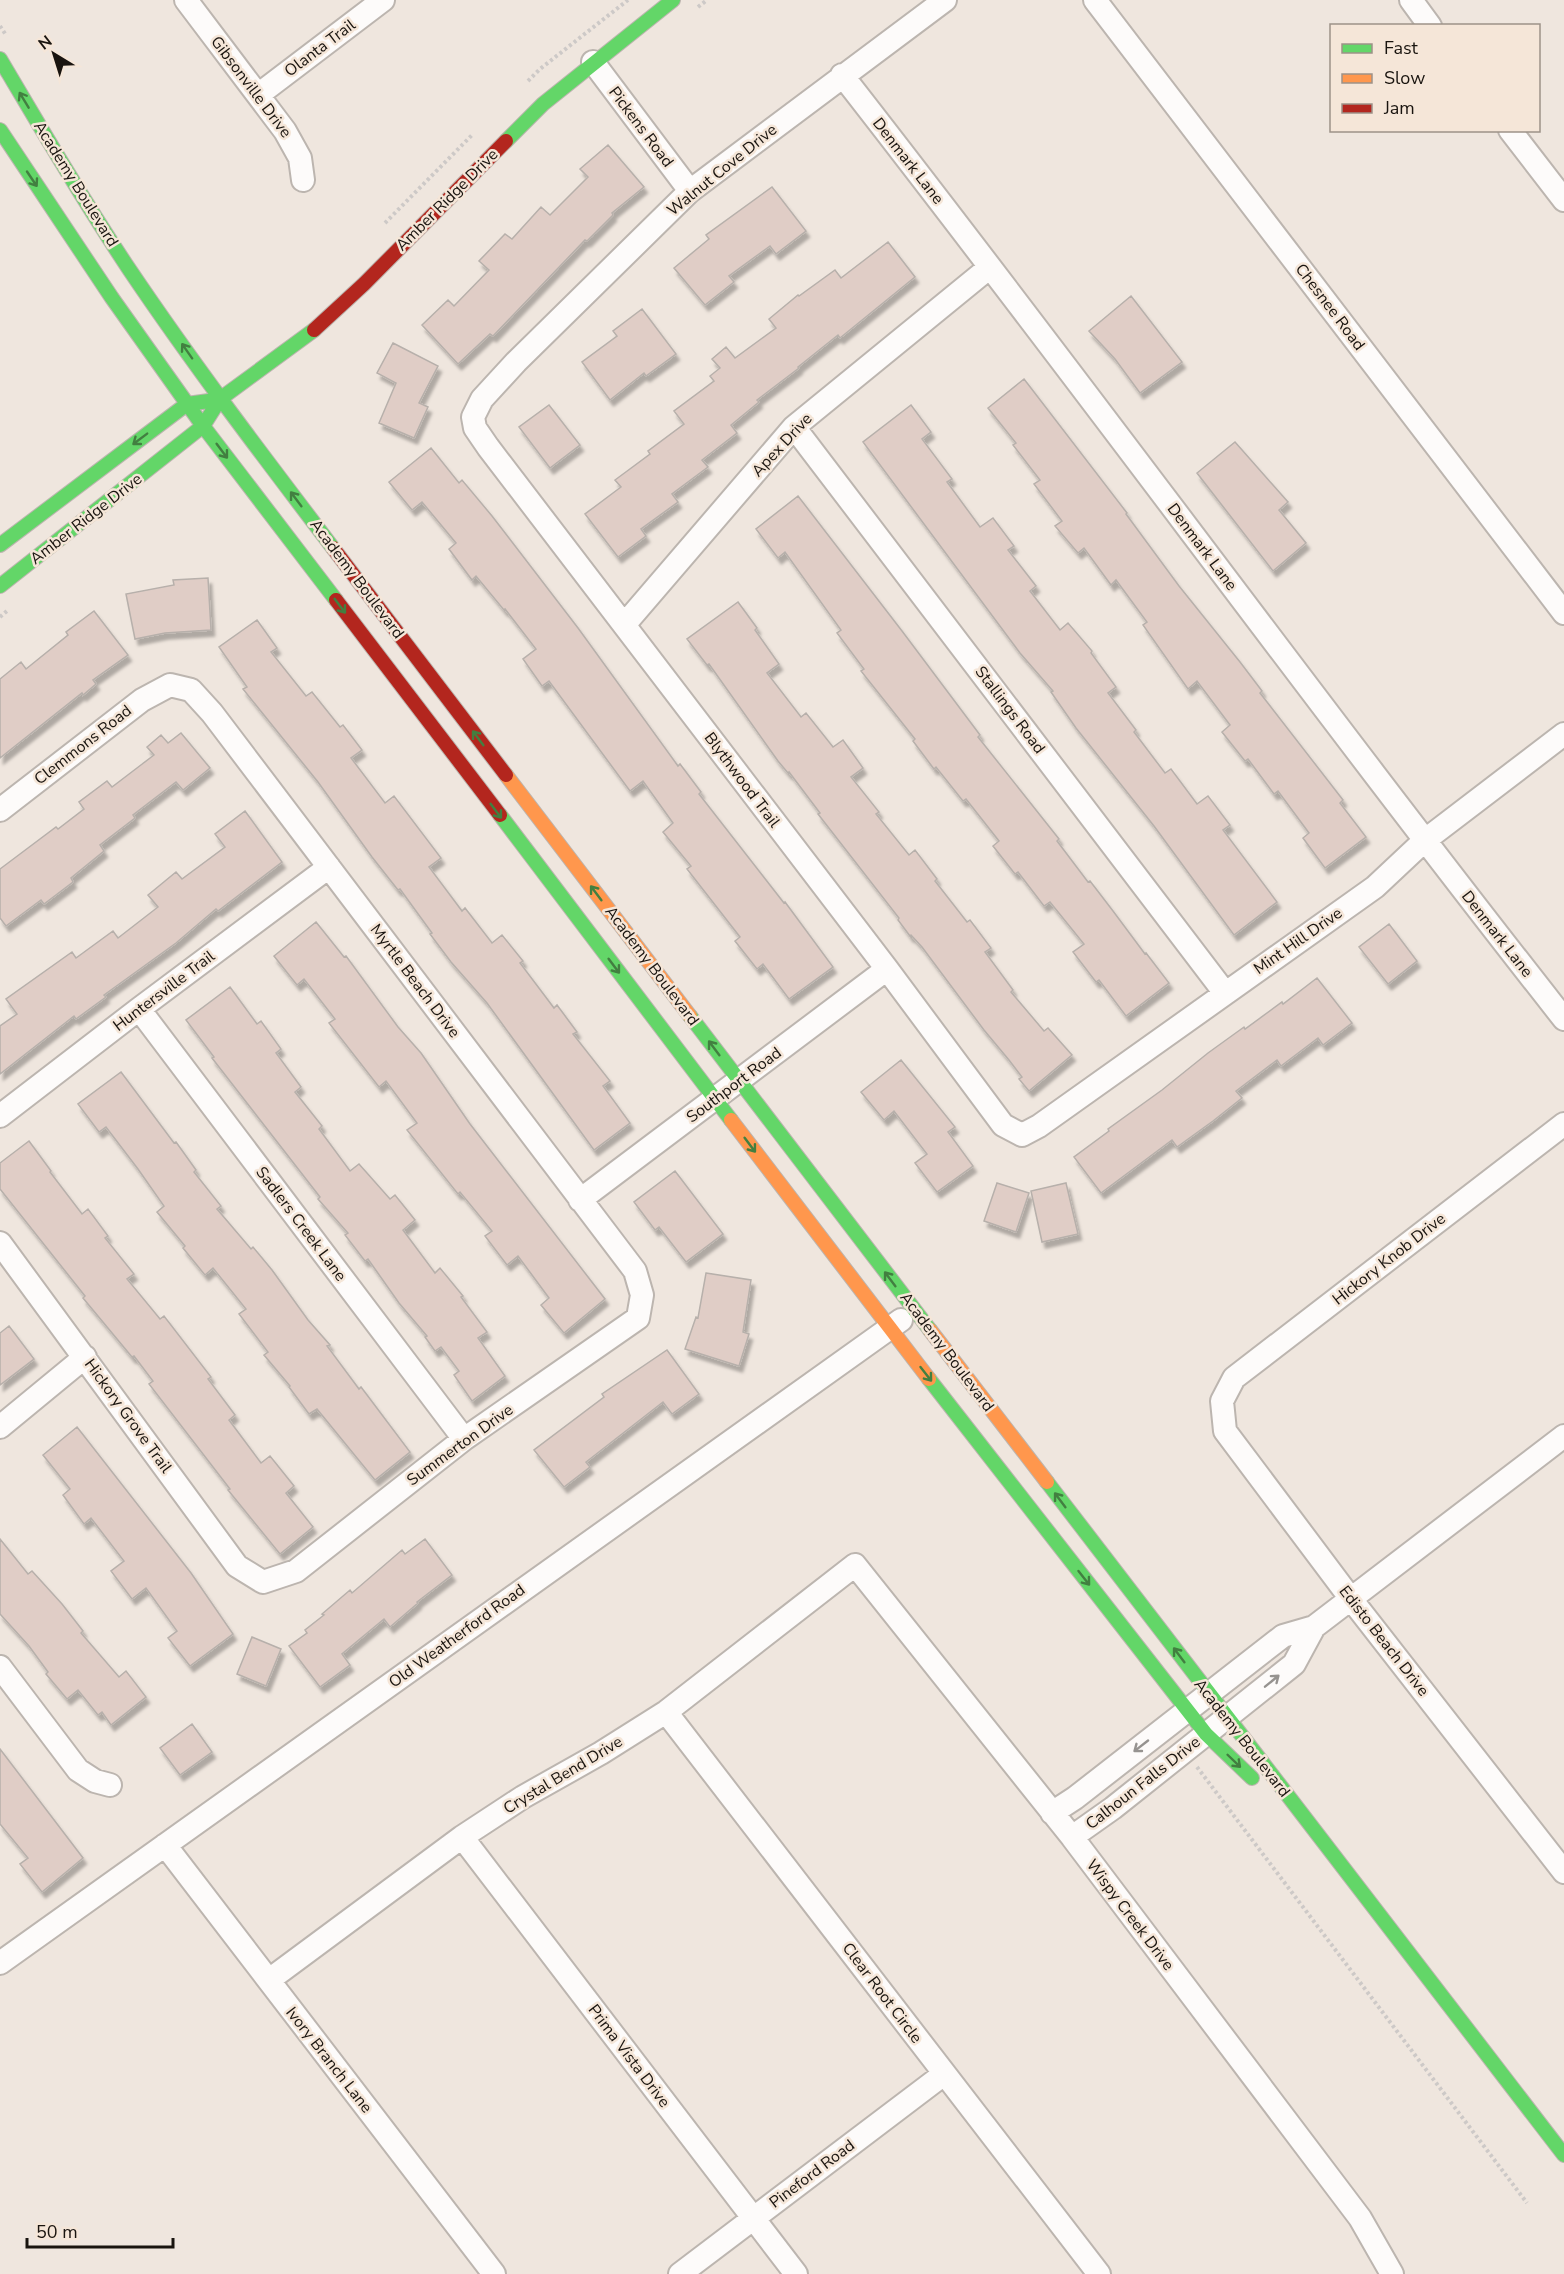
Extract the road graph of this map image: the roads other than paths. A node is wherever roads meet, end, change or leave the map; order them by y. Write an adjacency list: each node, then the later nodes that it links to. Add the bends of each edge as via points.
1 (186, 0): 11 (street, Gibsonville Drive)
2 (383, 0): 11 (street, Olanta Trail)
3 (673, 0): 9 (main road, Amber Ridge Drive)
4 (945, 0): 10 (street, Walnut Cove Drive)
5 (1095, 0): 25 (street, Chesnee Road)
6 (1411, 0): 7 (street)
7 (1429, 24)
8 (0, 59): 18 (main road, Academy Boulevard, one-way to 8, via 75,187)
9 (593, 62): 15 (street, Pickens Road); 18 (main road, Amber Ridge Drive, via 543,104 314,330)
10 (842, 75): 15 (street, Walnut Cove Drive); 17 (street, Denmark Lane)
11 (258, 95): 14 (street, Gibsonville Drive, via 294,144)
12 (0, 129): 19 (main road, Academy Boulevard, one-way to 19, via 111,298)
13 (1512, 132): 16 (street)
14 (303, 180)
15 (690, 191): 20 (street, Walnut Cove Drive, via 516,362 482,399)
16 (1564, 201)
17 (990, 267): 22 (street, Apex Drive); 30 (street, Denmark Lane)
18 (220, 399): 19 (main road, Amber Ridge Drive); 21 (main road, Amber Ridge Drive); 36 (main road, Academy Boulevard, one-way to 18)
19 (187, 404): 21 (main road, Academy Boulevard); 23 (main road, Amber Ridge Drive, one-way to 23)
20 (473, 417): 26 (street, Blythwood Trail, via 475,428 488,447)
21 (202, 426): 24 (main road, Amber Ridge Drive); 37 (main road, Academy Boulevard, one-way to 37)
22 (794, 427): 26 (street, Apex Drive); 33 (street, Stallings Road)
23 (0, 545)
24 (0, 586)
25 (1564, 613)
26 (624, 625): 32 (street, Blythwood Trail)
27 (170, 685): 29 (street, Clemmons Road, via 142,700); 31 (street, Myrtle Beach Drive, via 191,690 212,713)
28 (1564, 734): 30 (street, Mint Hill Drive)
29 (0, 810)
30 (1424, 841): 33 (street, Mint Hill Drive, via 1375,887); 35 (street, Denmark Lane)
31 (329, 867): 34 (street, Huntersville Trail); 41 (street, Myrtle Beach Drive)
32 (887, 969): 36 (street, Southport Road); 40 (street, Blythwood Trail, via 1003,1125)
33 (1226, 993): 40 (street, Mint Hill Drive)
34 (139, 1009): 38 (street, Huntersville Trail); 49 (street, Sadlers Creek Lane)
35 (1564, 1019)
36 (739, 1081): 37 (street, Southport Road); 44 (main road, Academy Boulevard, one-way to 36)
37 (714, 1099): 41 (street, Southport Road); 45 (main road, Academy Boulevard, one-way to 45)
38 (0, 1116)
39 (1564, 1124): 47 (street, Hickory Knob Drive, via 1234,1378)
40 (1022, 1135)
41 (580, 1200): 43 (street, Myrtle Beach Drive, via 635,1271)
42 (0, 1243): 46 (street, Hickory Grove Trail)
43 (642, 1295): 49 (street, Summerton Drive, via 638,1318)
44 (915, 1311): 45 (street, Old Weatherford Road); 56 (main road, Academy Boulevard, one-way to 44)
45 (890, 1328): 57 (main road, Academy Boulevard, one-way to 57); 65 (street, Old Weatherford Road)
46 (85, 1357): 48 (street); 52 (street, Hickory Grove Trail, via 237,1566)
47 (1222, 1401): 53 (street, Edisto Beach Drive, via 1226,1431)
48 (0, 1427)
49 (464, 1439): 52 (street, Summerton Drive, via 296,1571)
50 (1560, 1447): 53 (street, Calhoun Falls Drive)
51 (855, 1565): 58 (street, Crystal Bend Drive); 62 (street, Wispy Creek Drive)
52 (263, 1582)
53 (1351, 1599): 54 (street, Calhoun Falls Drive); 67 (street, Edisto Beach Drive)
54 (1314, 1627): 56 (street, Calhoun Falls Drive, via 1283,1636); 59 (street, Calhoun Falls Drive, one-way to 54, via 1294,1664)
55 (0, 1667): 61 (street, via 78,1770 94,1781)
56 (1208, 1693): 57 (street, Calhoun Falls Drive); 59 (main road, Academy Boulevard)
57 (1187, 1710): 60 (main road, Academy Boulevard); 62 (street, Calhoun Falls Drive, one-way to 62)
58 (666, 1712): 63 (street, Crystal Bend Drive); 70 (street, Clear Root Circle)
59 (1227, 1718): 60 (street, Calhoun Falls Drive); 66 (main road, Academy Boulevard)
60 (1206, 1734): 64 (street, Calhoun Falls Drive); 66 (main road, Academy Boulevard, one-way to 66)
61 (110, 1785)
62 (1053, 1813): 64 (street, Wispy Creek Drive)
63 (462, 1837): 69 (street, Crystal Bend Drive); 72 (street, Prima Vista Drive)
64 (1072, 1837): 77 (street, Wispy Creek Drive, via 1360,2218)
65 (165, 1845): 68 (street, Old Weatherford Road); 69 (street, Ivory Branch Lane)
66 (1332, 1854): 71 (main road, Academy Boulevard)
67 (1564, 1872)
68 (0, 1963)
69 (268, 1980): 73 (street, Ivory Branch Lane)
70 (944, 2074): 72 (street, Pineford Road); 76 (street, Clear Root Circle)
71 (1564, 2155)
72 (754, 2219): 74 (street, Pineford Road); 75 (street, Prima Vista Drive)
73 (494, 2274)
74 (680, 2274)
75 (796, 2274)
76 (1099, 2274)
77 (1392, 2274)

